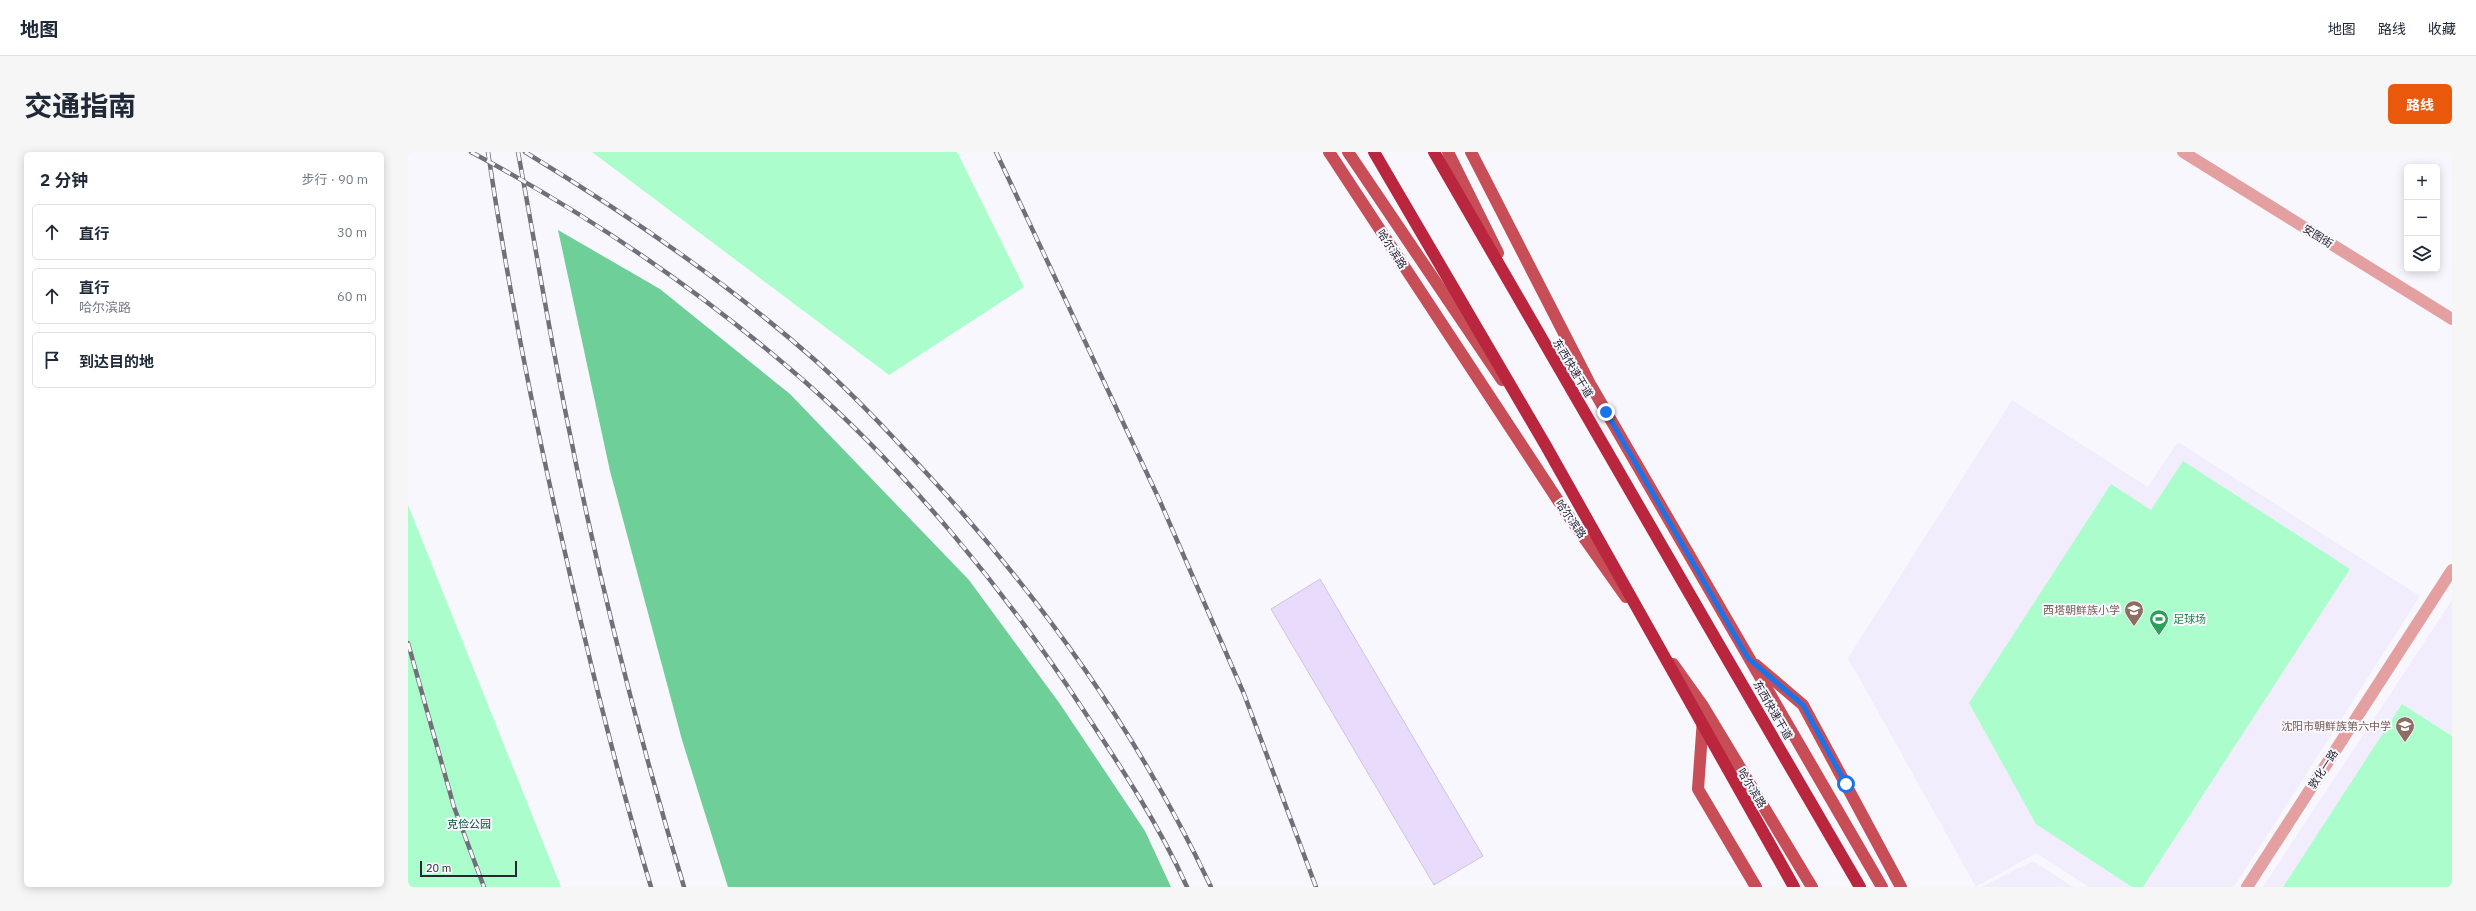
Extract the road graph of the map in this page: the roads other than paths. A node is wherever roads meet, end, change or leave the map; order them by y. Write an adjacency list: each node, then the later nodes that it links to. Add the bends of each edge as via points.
1 (1329, 152): 13 (main road, 哈尔滨路, via 1565,511)
2 (1348, 152): 10 (main road)
3 (1374, 152): 10 (highway)
4 (1434, 152): 9 (highway, 东西快速干道)
5 (1448, 152): 9 (main road)
6 (1471, 152): 12 (main road, via 1590,384)
7 (2183, 152): 8 (street, 安图街)
8 (2452, 319)
9 (1538, 335): 18 (highway, 东西快速干道)
10 (1546, 446): 16 (highway)
11 (2452, 570): 20 (street, 敦化一路)
12 (1748, 658): 14 (main road, via 1803,705); 19 (main road)
13 (1704, 706): 15 (main road, via 1698,789); 17 (main road, 哈尔滨路)
14 (1898, 882)
15 (1756, 887)
16 (1794, 887)
17 (1812, 887)
18 (1860, 887)
19 (1882, 887)
20 (2247, 887)

